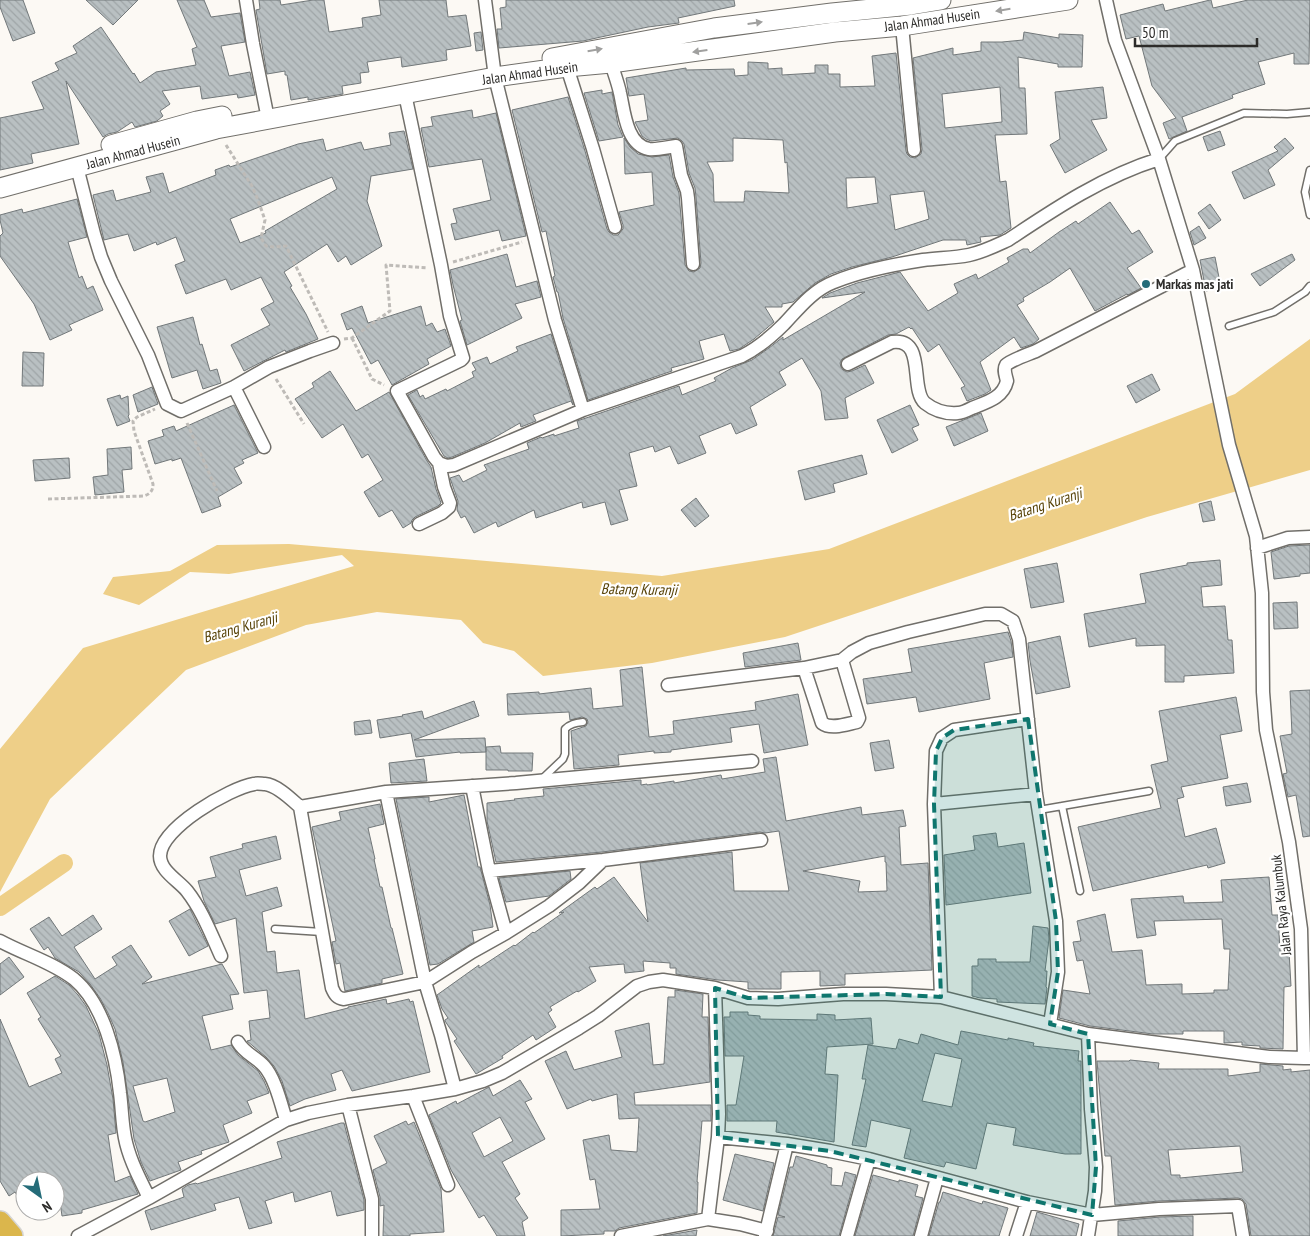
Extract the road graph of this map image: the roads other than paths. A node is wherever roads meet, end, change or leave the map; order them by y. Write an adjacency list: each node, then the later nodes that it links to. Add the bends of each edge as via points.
1 (246, 0): 12 (street)
2 (485, 0): 10 (street)
3 (941, 0): 6 (main road, Jalan Ahmad Husein, via 911,5)
4 (1068, 0): 7 (main road, Jalan Ahmad Husein, one-way to 7)
5 (1106, 0): 15 (street, Jalan Raya Kalumbuk, via 1122,62)
6 (878, 4): 10 (main road, Jalan Ahmad Husein, one-way to 6, via 714,28)
7 (902, 26): 8 (main road, Jalan Ahmad Husein, one-way to 8); 14 (street)
8 (610, 63): 9 (main road, Jalan Ahmad Husein); 22 (street, via 628,128 637,142 650,149 676,146 687,190)
9 (567, 67): 10 (main road, Jalan Ahmad Husein); 21 (street)
10 (495, 73): 11 (main road, Jalan Ahmad Husein); 12 (main road, Jalan Ahmad Husein); 29 (street, via 555,320)
11 (405, 94): 16 (main road, Jalan Ahmad Husein, via 216,130); 31 (street, via 450,316 463,358 396,390)
12 (266, 109): 18 (main road, Jalan Ahmad Husein, via 197,121)
13 (1310, 112): 15 (lane, via 1244,113 1175,141)
14 (914, 150)
15 (1159, 159): 23 (street, Jalan Raya Kalumbuk); 29 (street, via 1099,183 993,248 968,255 892,266 834,282 804,303 768,339 742,356)
16 (77, 167): 19 (main road, Jalan Ahmad Husein); 28 (street, via 101,257 148,355 167,404 182,411)
17 (1310, 170): 20 (lane, via 1305,192)
18 (0, 176)
19 (0, 188)
20 (1310, 215)
21 (615, 227)
22 (693, 264)
23 (1193, 270): 27 (street, via 1006,365 1004,371 1008,381 1003,392 993,400 960,413 939,412 923,402 915,364 904,343 892,342); 34 (street, Jalan Raya Kalumbuk, via 1229,445)
24 (1310, 286): 25 (lane, via 1274,312)
25 (1229, 326)
26 (333, 343): 28 (street, via 269,368)
27 (848, 364)
28 (234, 386): 30 (street)
29 (583, 410): 31 (street, via 454,465)
30 (264, 447)
31 (439, 463): 32 (street, via 449,507)
32 (419, 524)
33 (1310, 538): 34 (street)
34 (1256, 542): 65 (street, Jalan Raya Kalumbuk, via 1262,592 1266,730 1289,842 1301,929)
35 (842, 660): 36 (street); 36 (street, via 859,718 857,722 831,727 822,723); 38 (street, via 869,643 985,614 1001,614 1013,621 1019,639)
36 (804, 668): 37 (street)
37 (668, 685)
38 (1028, 719): 45 (street); 46 (street, via 954,730 942,738 936,751)
39 (583, 722): 41 (lane, via 565,729 563,759)
40 (752, 760): 41 (street)
41 (541, 780): 42 (street)
42 (472, 786): 44 (street); 52 (street)
43 (1149, 791): 47 (lane)
44 (386, 792): 48 (street); 59 (street)
45 (1036, 794): 46 (street); 49 (street)
46 (934, 804): 61 (street)
47 (1062, 806): 49 (lane); 53 (lane)
48 (300, 807): 55 (street); 58 (street, via 268,784 254,784 208,804 189,817 164,842 160,856 163,866 186,890)
49 (1039, 810): 62 (street, via 1056,921 1058,972)
50 (762, 840): 51 (street)
51 (603, 860): 52 (street); 56 (street, via 549,906)
52 (489, 871): 56 (street)
53 (1080, 891)
54 (275, 928): 55 (lane)
55 (322, 932): 59 (street, via 332,988 339,998)
56 (506, 933): 59 (street)
57 (0, 941): 75 (street, via 62,970 87,994 100,1015 118,1072 125,1138)
58 (221, 956)
59 (425, 982): 66 (street)
60 (715, 988): 61 (street, via 748,998 843,994); 66 (street, via 663,980 636,986 598,1016 502,1073); 70 (street)
61 (941, 997): 62 (street)
62 (1050, 1024): 63 (street)
63 (1088, 1034): 65 (street, via 1270,1057); 77 (street, via 1096,1166)
64 (238, 1042): 69 (street, via 264,1066)
65 (1307, 1058)
66 (455, 1089): 67 (street)
67 (413, 1096): 68 (street); 74 (street)
68 (348, 1105): 69 (street); 83 (street, via 372,1199)
69 (286, 1120): 75 (street)
70 (718, 1137): 71 (street); 78 (street)
71 (787, 1144): 72 (street); 80 (street)
72 (869, 1159): 73 (street); 85 (street)
73 (938, 1178): 76 (street); 86 (street)
74 (448, 1185)
75 (149, 1198): 82 (street)
76 (1027, 1202): 77 (street); 87 (street)
77 (1092, 1215): 88 (street); 89 (street, via 1238,1206)
78 (708, 1220): 80 (street, via 740,1224); 84 (street)
79 (0, 1222): 81 (highway)
80 (766, 1234)
81 (12, 1236)
82 (78, 1236)
83 (372, 1236)
84 (621, 1236)
85 (847, 1236)
86 (921, 1236)
87 (1016, 1236)
88 (1088, 1236)
89 (1243, 1236)

